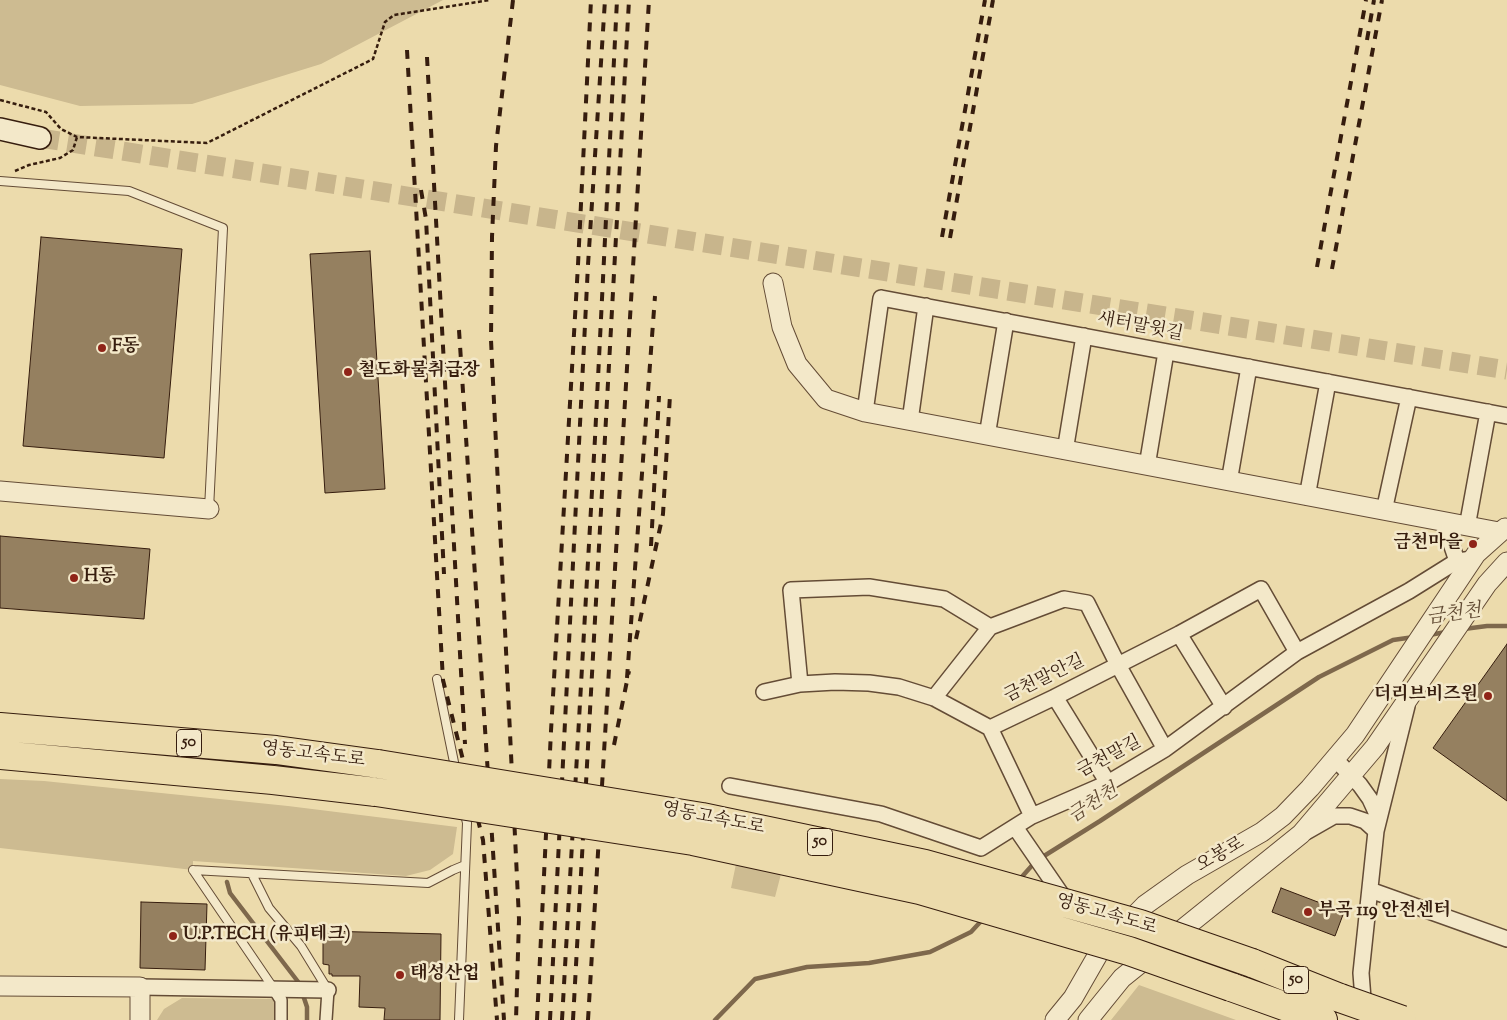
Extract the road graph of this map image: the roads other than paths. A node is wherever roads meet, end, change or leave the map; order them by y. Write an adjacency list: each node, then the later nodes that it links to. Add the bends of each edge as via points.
1 (0, 129): 2 (main road)
2 (40, 138)
3 (0, 181): 22 (lane, via 128,191 223,228)
4 (773, 283): 12 (street, via 782,326 797,364 826,399)
5 (926, 306): 6 (street, 새터말윗길); 12 (street, 새터말윗길, via 881,298); 15 (street)
6 (1006, 321): 7 (street, 새터말윗길); 16 (street)
7 (1084, 336): 8 (street, 새터말윗길); 17 (street)
8 (1166, 352): 9 (street, 새터말윗길); 18 (street)
9 (1249, 367): 10 (street, 새터말윗길); 19 (street)
10 (1328, 382): 11 (street, 새터말윗길); 21 (street)
11 (1409, 397): 13 (street, 새터말윗길); 23 (street)
12 (865, 412): 15 (street)
13 (1488, 412): 14 (street, 새터말윗길); 25 (street)
14 (1507, 416)
15 (910, 421): 16 (street)
16 (987, 436): 17 (street)
17 (1066, 451): 18 (street)
18 (1147, 466): 19 (street)
19 (1229, 482): 21 (street)
20 (0, 491): 22 (street)
21 (1307, 497): 23 (street)
22 (209, 509)
23 (1384, 512): 24 (street)
24 (1444, 523): 25 (street); 27 (street)
25 (1467, 527): 26 (street)
26 (1503, 529): 27 (street)
27 (1465, 560): 31 (street, 금천말길); 44 (street, 오봉로, via 1455,585 1355,735)
28 (1507, 562): 38 (street, 오봉로, via 1487,584)
29 (990, 627): 32 (street, via 1064,599 1087,603); 34 (street, via 944,599 869,587 791,590); 37 (street)
30 (1179, 634): 31 (street, 금천말안길, via 1262,589); 32 (street, 금천말안길); 39 (street)
31 (1297, 652): 39 (street, 금천말길)
32 (1118, 665): 36 (street, 금천말안길); 42 (street)
33 (437, 679): 47 (lane)
34 (800, 684): 35 (street); 37 (street, via 869,683 899,687)
35 (764, 692)
36 (1055, 697): 41 (street, 금천말안길); 46 (street)
37 (934, 698): 41 (street)
38 (1408, 700): 45 (street, 오봉로); 52 (street)
39 (1224, 707): 42 (street, 금천말길)
40 (0, 727): 71 (highway, 영동고속도로 / 50, bridge, via 276,750 702,817 925,864 1140,924)
41 (990, 728): 50 (street)
42 (1165, 749): 46 (street, 금천말길)
43 (0, 755): 69 (highway, 영동고속도로 / 50, bridge, via 376,792 693,841 920,890 1129,951)
44 (1335, 759): 45 (street); 58 (street, 오봉로, via 1283,816 1164,890)
45 (1352, 776): 52 (street, via 1376,812); 53 (street, 오봉로)
46 (1108, 783): 50 (street, 금천말길)
47 (459, 784)
48 (730, 786): 51 (street, 금천말길, via 881,814 981,848)
49 (461, 794): 54 (lane, via 467,822)
50 (1032, 816): 51 (street, 금천말길)
51 (1015, 827): 58 (street)
52 (1376, 831): 53 (street, via 1365,821 1350,816 1334,816); 56 (street)
53 (1301, 834): 68 (street, 오봉로, via 1122,978)
54 (465, 865): 55 (lane, via 428,883); 66 (lane)
55 (252, 874): 61 (lane, via 193,870); 62 (lane, via 270,908 301,946)
56 (1370, 890): 57 (street); 70 (street, via 1361,973)
57 (1507, 939)
58 (1100, 951): 67 (street, 오봉로, via 1073,998)
59 (0, 986): 60 (street)
60 (140, 987): 61 (street); 63 (street)
61 (274, 990): 62 (street); 64 (street, via 281,1000)
62 (328, 990): 65 (street)
63 (140, 1020)
64 (281, 1020)
65 (326, 1020)
66 (459, 1020)
67 (1055, 1020)
68 (1088, 1020)
69 (1323, 1020)
70 (1365, 1020)
71 (1402, 1020)

